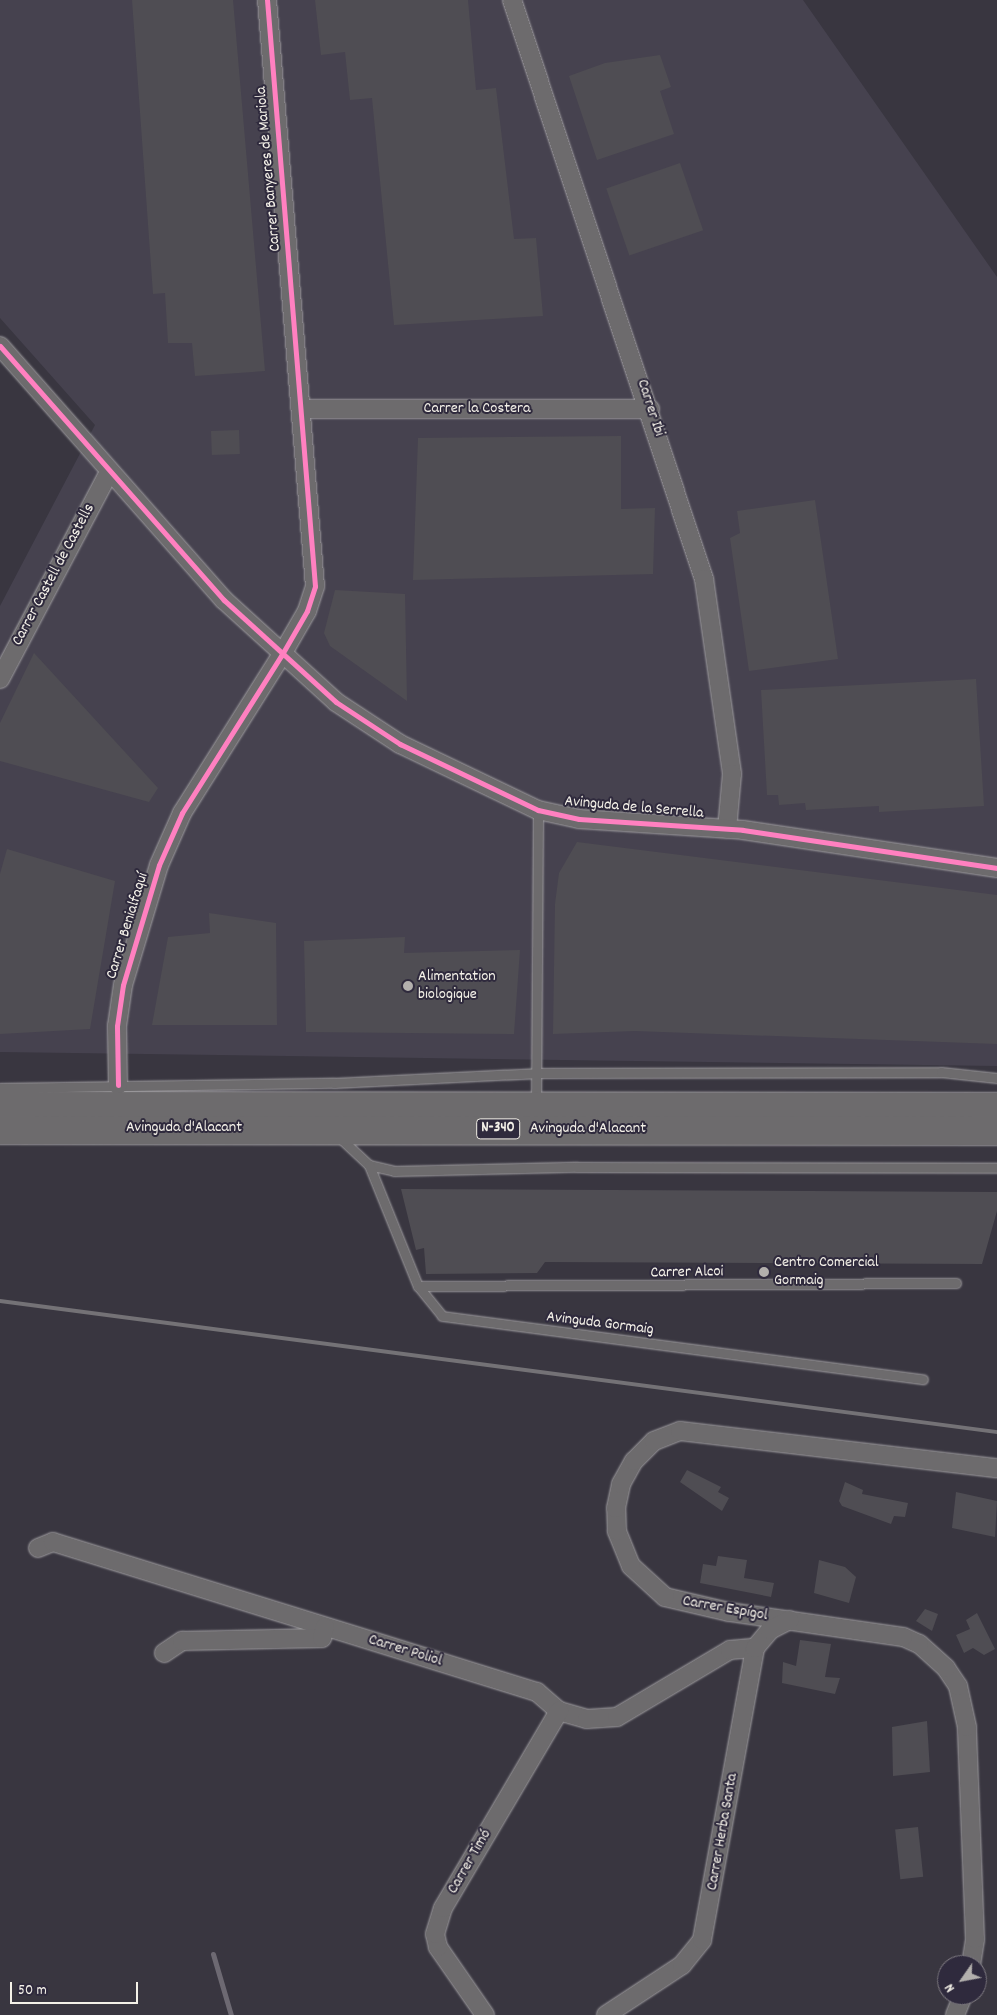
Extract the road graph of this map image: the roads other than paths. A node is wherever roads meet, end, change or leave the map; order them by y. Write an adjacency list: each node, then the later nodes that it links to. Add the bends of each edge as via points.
1 (266, 0): 4 (street, Carrer Banyeres de Mariola)
2 (512, 0): 5 (street, Carrer Ibi)
3 (0, 346): 6 (street, Avinguda de la Serrella)
4 (303, 409): 5 (street, Carrer la Costera); 7 (street, Carrer Banyeres de Mariola, via 315,586 307,611)
5 (650, 409): 10 (street, Carrer Ibi, via 710,603 732,774)
6 (109, 472): 7 (street, Avinguda de la Serrella, via 224,600); 8 (street, Carrer Castell de Castells)
7 (281, 656): 9 (street, Avinguda de la Serrella, via 336,702 400,744); 14 (street, Carrer Benialfaquí, via 215,755 159,865 123,985 117,1026)
8 (0, 679)
9 (538, 810): 10 (street, Avinguda de la Serrella, via 579,819); 12 (lane)
10 (726, 829): 11 (street, Avinguda de la Serrella)
11 (997, 868)
12 (536, 1073): 13 (lane, via 940,1072); 14 (lane, via 334,1083); 16 (lane)
13 (997, 1078)
14 (118, 1085): 15 (lane)
15 (0, 1088)
16 (536, 1104): 17 (main road, Avinguda d'Alacant / N-340); 18 (main road, Avinguda d'Alacant / N-340)
17 (0, 1106)
18 (997, 1108)
19 (333, 1129): 20 (main road, Avinguda d'Alacant / N-340); 21 (main road, Avinguda d'Alacant / N-340); 22 (lane)
20 (0, 1130)
21 (997, 1131)
22 (369, 1165): 23 (lane, via 394,1171 577,1167); 25 (lane, Avinguda Gormaig)
23 (997, 1168)
24 (956, 1283): 25 (lane, Carrer Alcoi)
25 (418, 1286): 26 (lane, Avinguda Gormaig, via 442,1316)
26 (923, 1379)
27 (997, 1468): 29 (street, Carrer Espígol, via 690,1430 654,1440 634,1461 617,1496 617,1531 637,1575 676,1601)
28 (38, 1548): 30 (street, Carrer Poliol, via 53,1542)
29 (790, 1620): 31 (street, via 770,1630); 34 (street, Carrer Espígol, via 903,1637 933,1654 958,1686 967,1727 975,1939)
30 (325, 1626): 32 (street, via 322,1638 182,1641); 33 (street, Carrer Poliol, via 537,1692)
31 (755, 1648): 33 (street, Carrer Poliol, via 730,1650 617,1717 587,1719); 36 (street, Carrer Herba Santa, via 702,1940 682,1965)
32 (164, 1653)
33 (559, 1711): 35 (street, Carrer Timó, via 444,1908 437,1926 438,1947)
34 (973, 1955)
35 (485, 2015)
36 (606, 2015)

